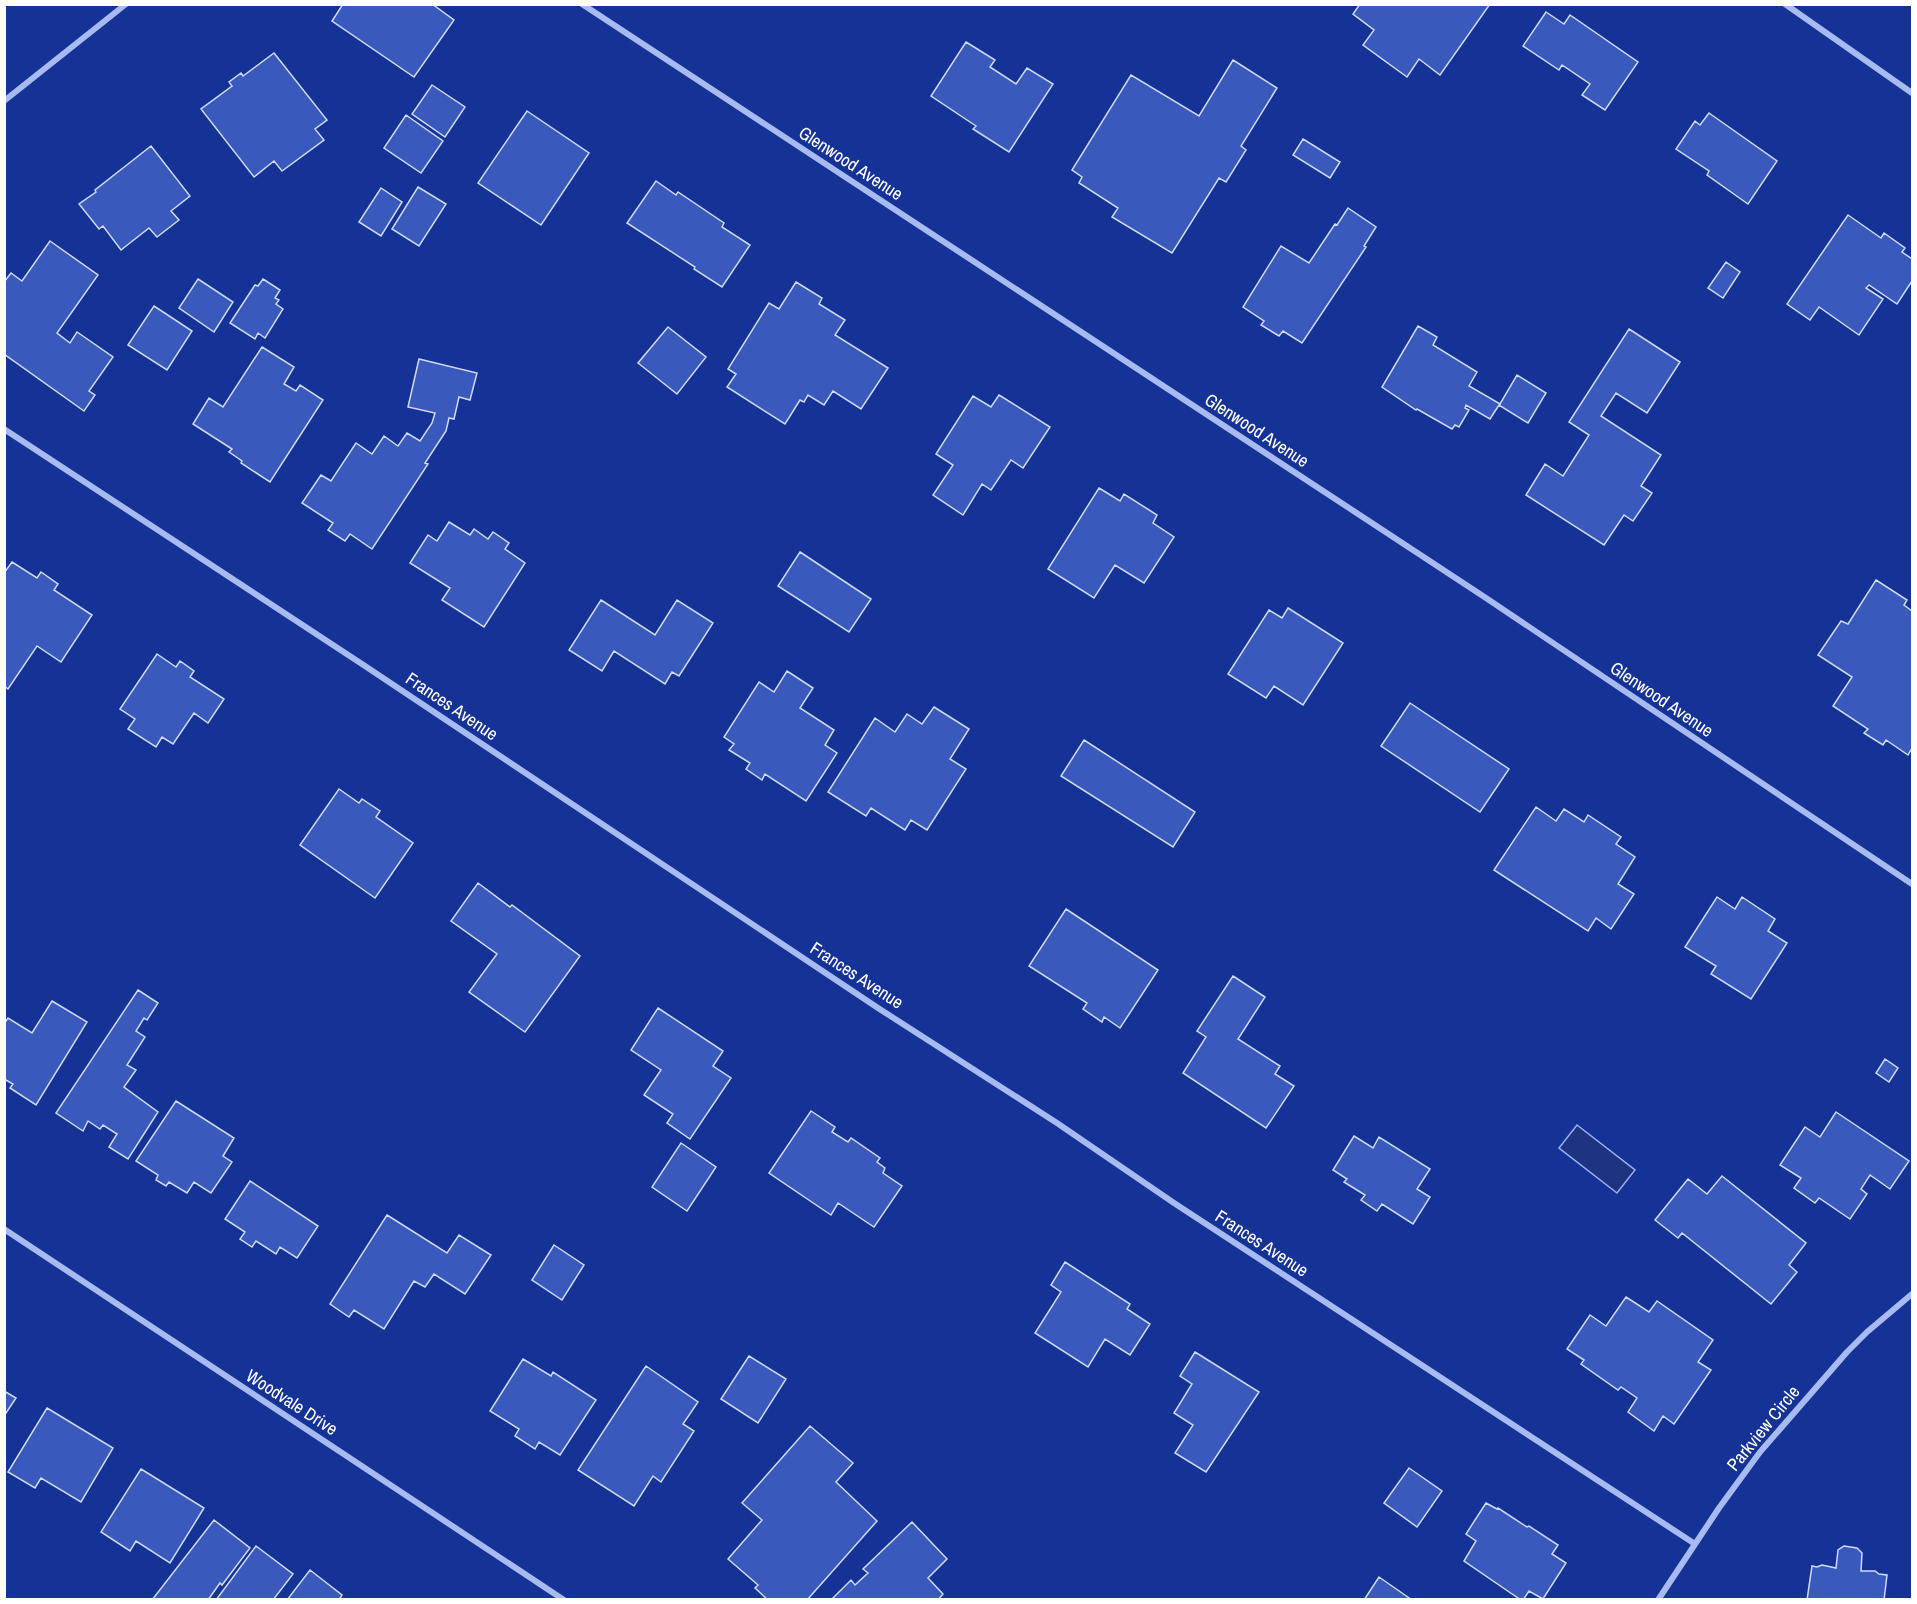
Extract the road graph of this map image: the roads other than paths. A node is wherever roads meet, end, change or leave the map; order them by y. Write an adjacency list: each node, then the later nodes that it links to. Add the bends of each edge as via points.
1 (126, 4): 5 (street)
2 (582, 4): 7 (street, Glenwood Avenue, via 1466,585)
3 (1785, 4): 4 (street)
4 (1912, 93)
5 (4, 101)
6 (4, 429): 10 (street, Frances Avenue)
7 (1912, 884)
8 (4, 1230): 11 (street, Woodvale Drive)
9 (1912, 1294): 10 (street, Parkview Circle, via 1867,1332 1809,1394 1760,1452)
10 (1695, 1544): 12 (street, Parkview Circle)
11 (564, 1599)
12 (1658, 1599)

